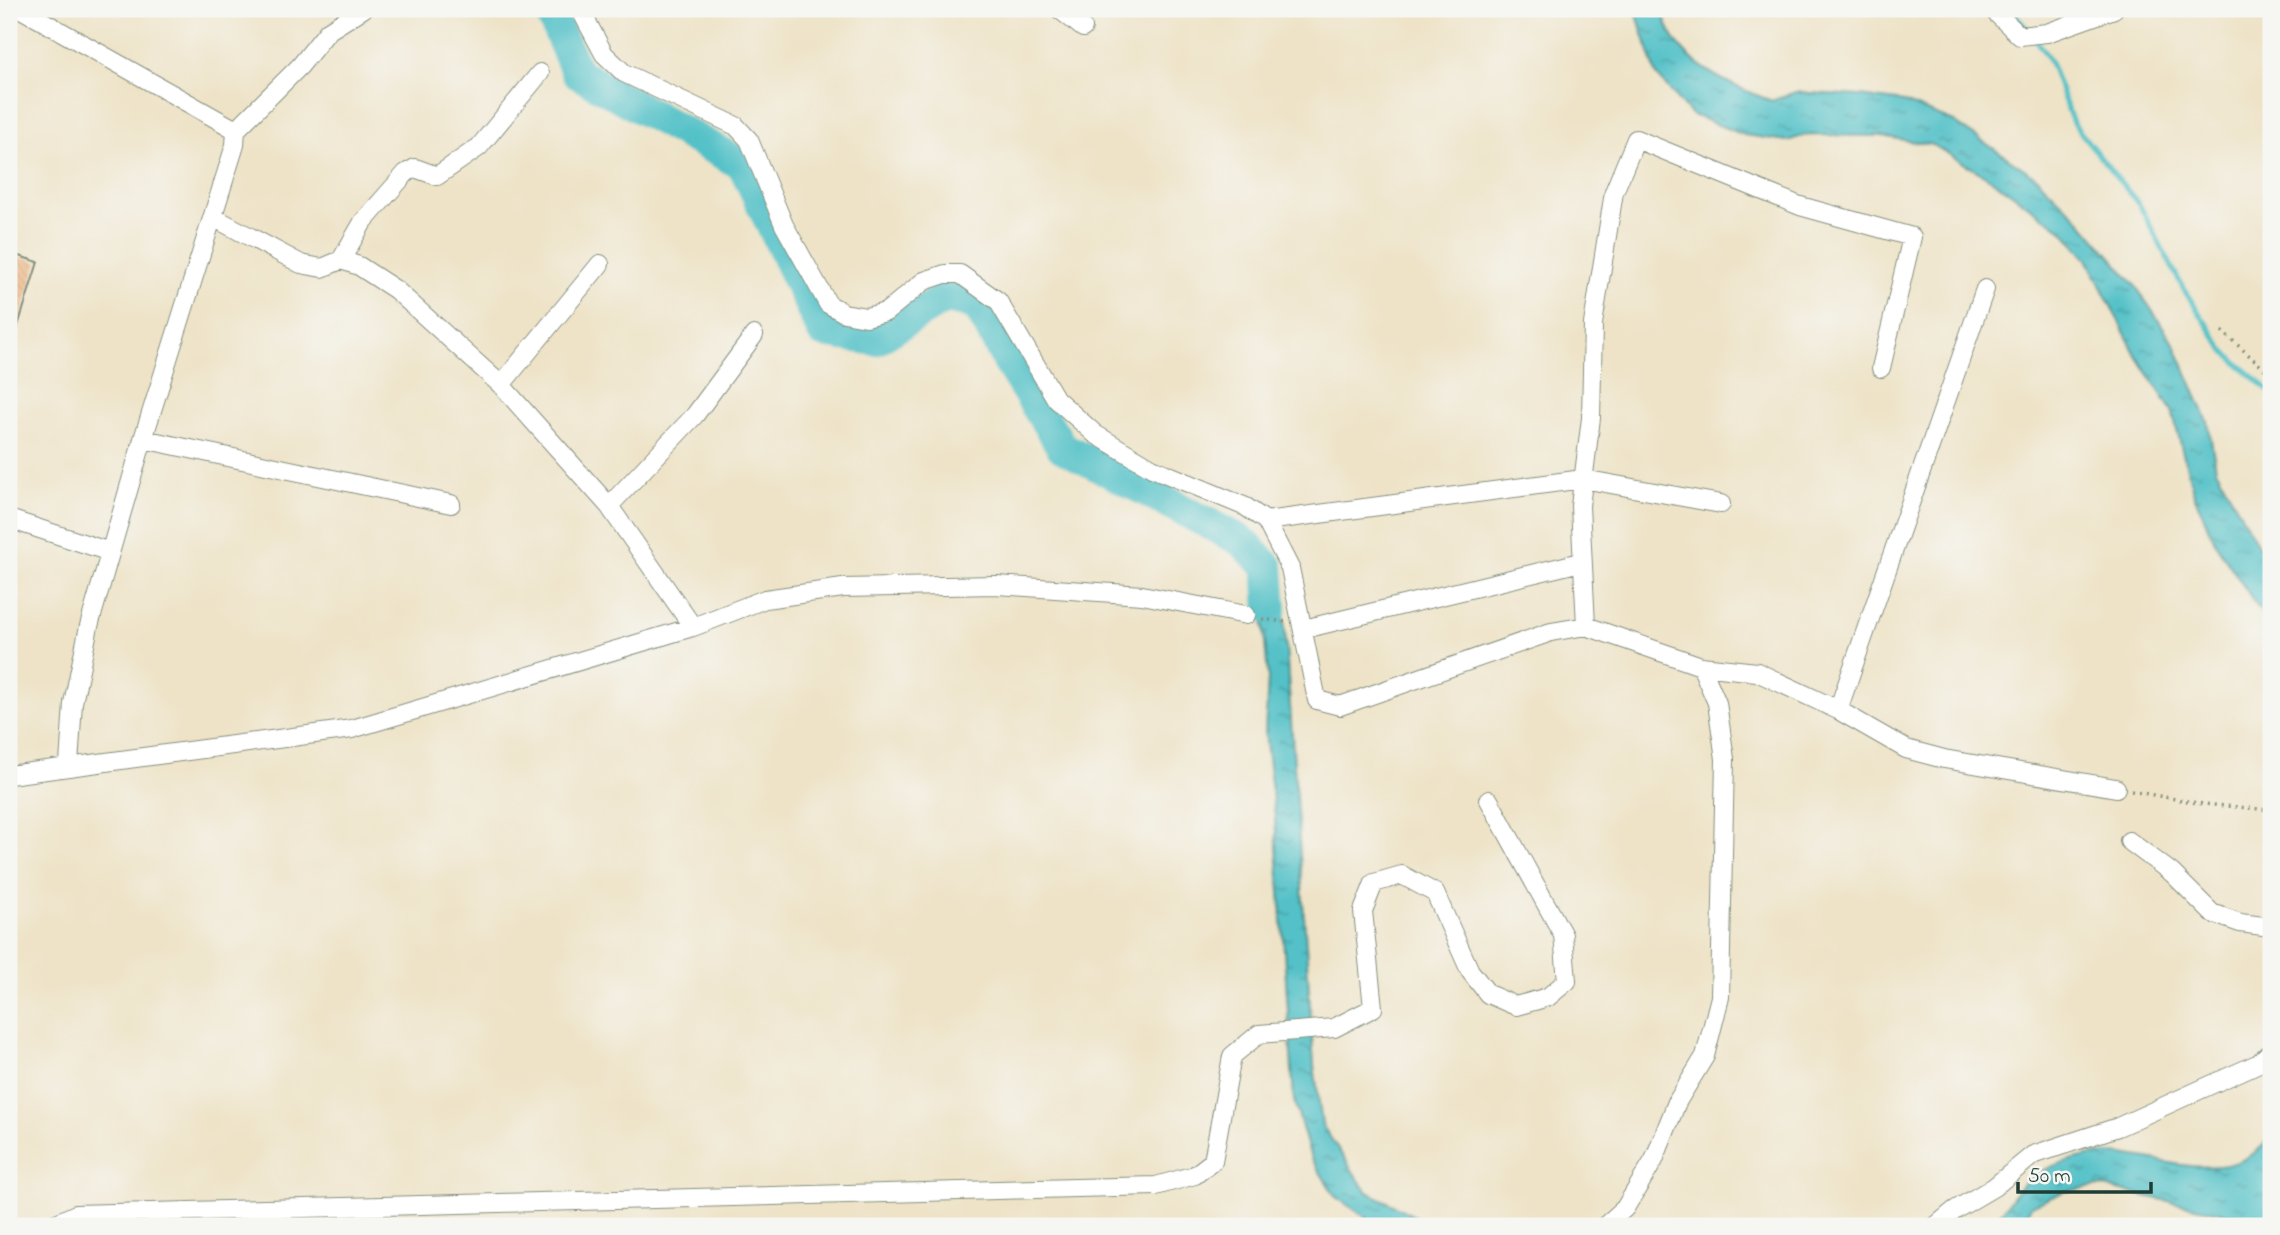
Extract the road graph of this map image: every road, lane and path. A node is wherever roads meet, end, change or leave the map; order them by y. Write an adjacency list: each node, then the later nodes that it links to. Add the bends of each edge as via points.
1 (21, 9): 7 (street)
2 (363, 9): 10 (street, via 328,31)
3 (580, 9): 26 (street, via 604,54 624,73 736,126 749,140 784,225 828,304 866,317 886,312 925,281 960,274 998,301 1056,399 1095,434 1152,468 1246,507)
4 (1059, 9): 8 (street)
5 (1993, 9): 6 (street, via 2020,36 2047,33)
6 (2114, 9)
7 (43, 14): 10 (street)
8 (1083, 28)
9 (540, 73): 12 (street, via 479,147 437,176 415,168 406,173 363,222)
10 (236, 130): 11 (street)
11 (212, 217): 12 (street, via 301,264 322,268); 20 (street)
12 (341, 260): 19 (street, via 396,290)
13 (600, 264): 19 (street)
14 (1985, 289): 34 (street)
15 (2222, 331): 18 (path)
16 (754, 335): 24 (street, via 695,415)
17 (1881, 368): 21 (street, via 1912,237 1800,206 1636,139 1614,192 1605,232 1593,324 1591,418)
18 (2271, 375)
19 (500, 385): 24 (street)
20 (143, 439): 22 (street); 27 (street)
21 (1583, 478): 23 (street); 26 (street); 28 (street)
22 (451, 504)
23 (1721, 504)
24 (609, 506): 32 (street)
25 (9, 519): 27 (street)
26 (1266, 521): 30 (street, via 1290,568)
27 (110, 552): 35 (street, via 73,703)
28 (1581, 562): 30 (street); 31 (street)
29 (1253, 617): 30 (path); 32 (street, via 1142,595 997,585 843,588 765,600)
30 (1297, 626): 31 (street, via 1317,700 1340,706 1551,632)
31 (1586, 626): 33 (street)
32 (693, 627): 35 (street, via 352,729)
33 (1701, 666): 34 (street, via 1757,672); 44 (street, via 1717,703 1725,759 1720,997 1705,1056 1677,1102 1654,1160 1625,1208)
34 (1838, 710): 37 (street, via 1906,749)
35 (69, 764): 36 (street)
36 (9, 775)
37 (2116, 788): 39 (path, via 2203,804)
38 (1489, 800): 43 (street, via 1563,934 1567,981 1548,997 1516,1006 1488,994 1470,971 1435,893 1402,875 1374,883 1363,911 1373,1008 1334,1028 1259,1034 1232,1056 1213,1161 1195,1175 1156,1186 76,1214)
39 (2271, 810)
40 (2129, 841): 41 (street, via 2172,873 2212,913)
41 (2271, 927)
42 (2267, 1061): 45 (street, via 2118,1127 2033,1155)
43 (50, 1226)
44 (1605, 1226)
45 (1937, 1226)

